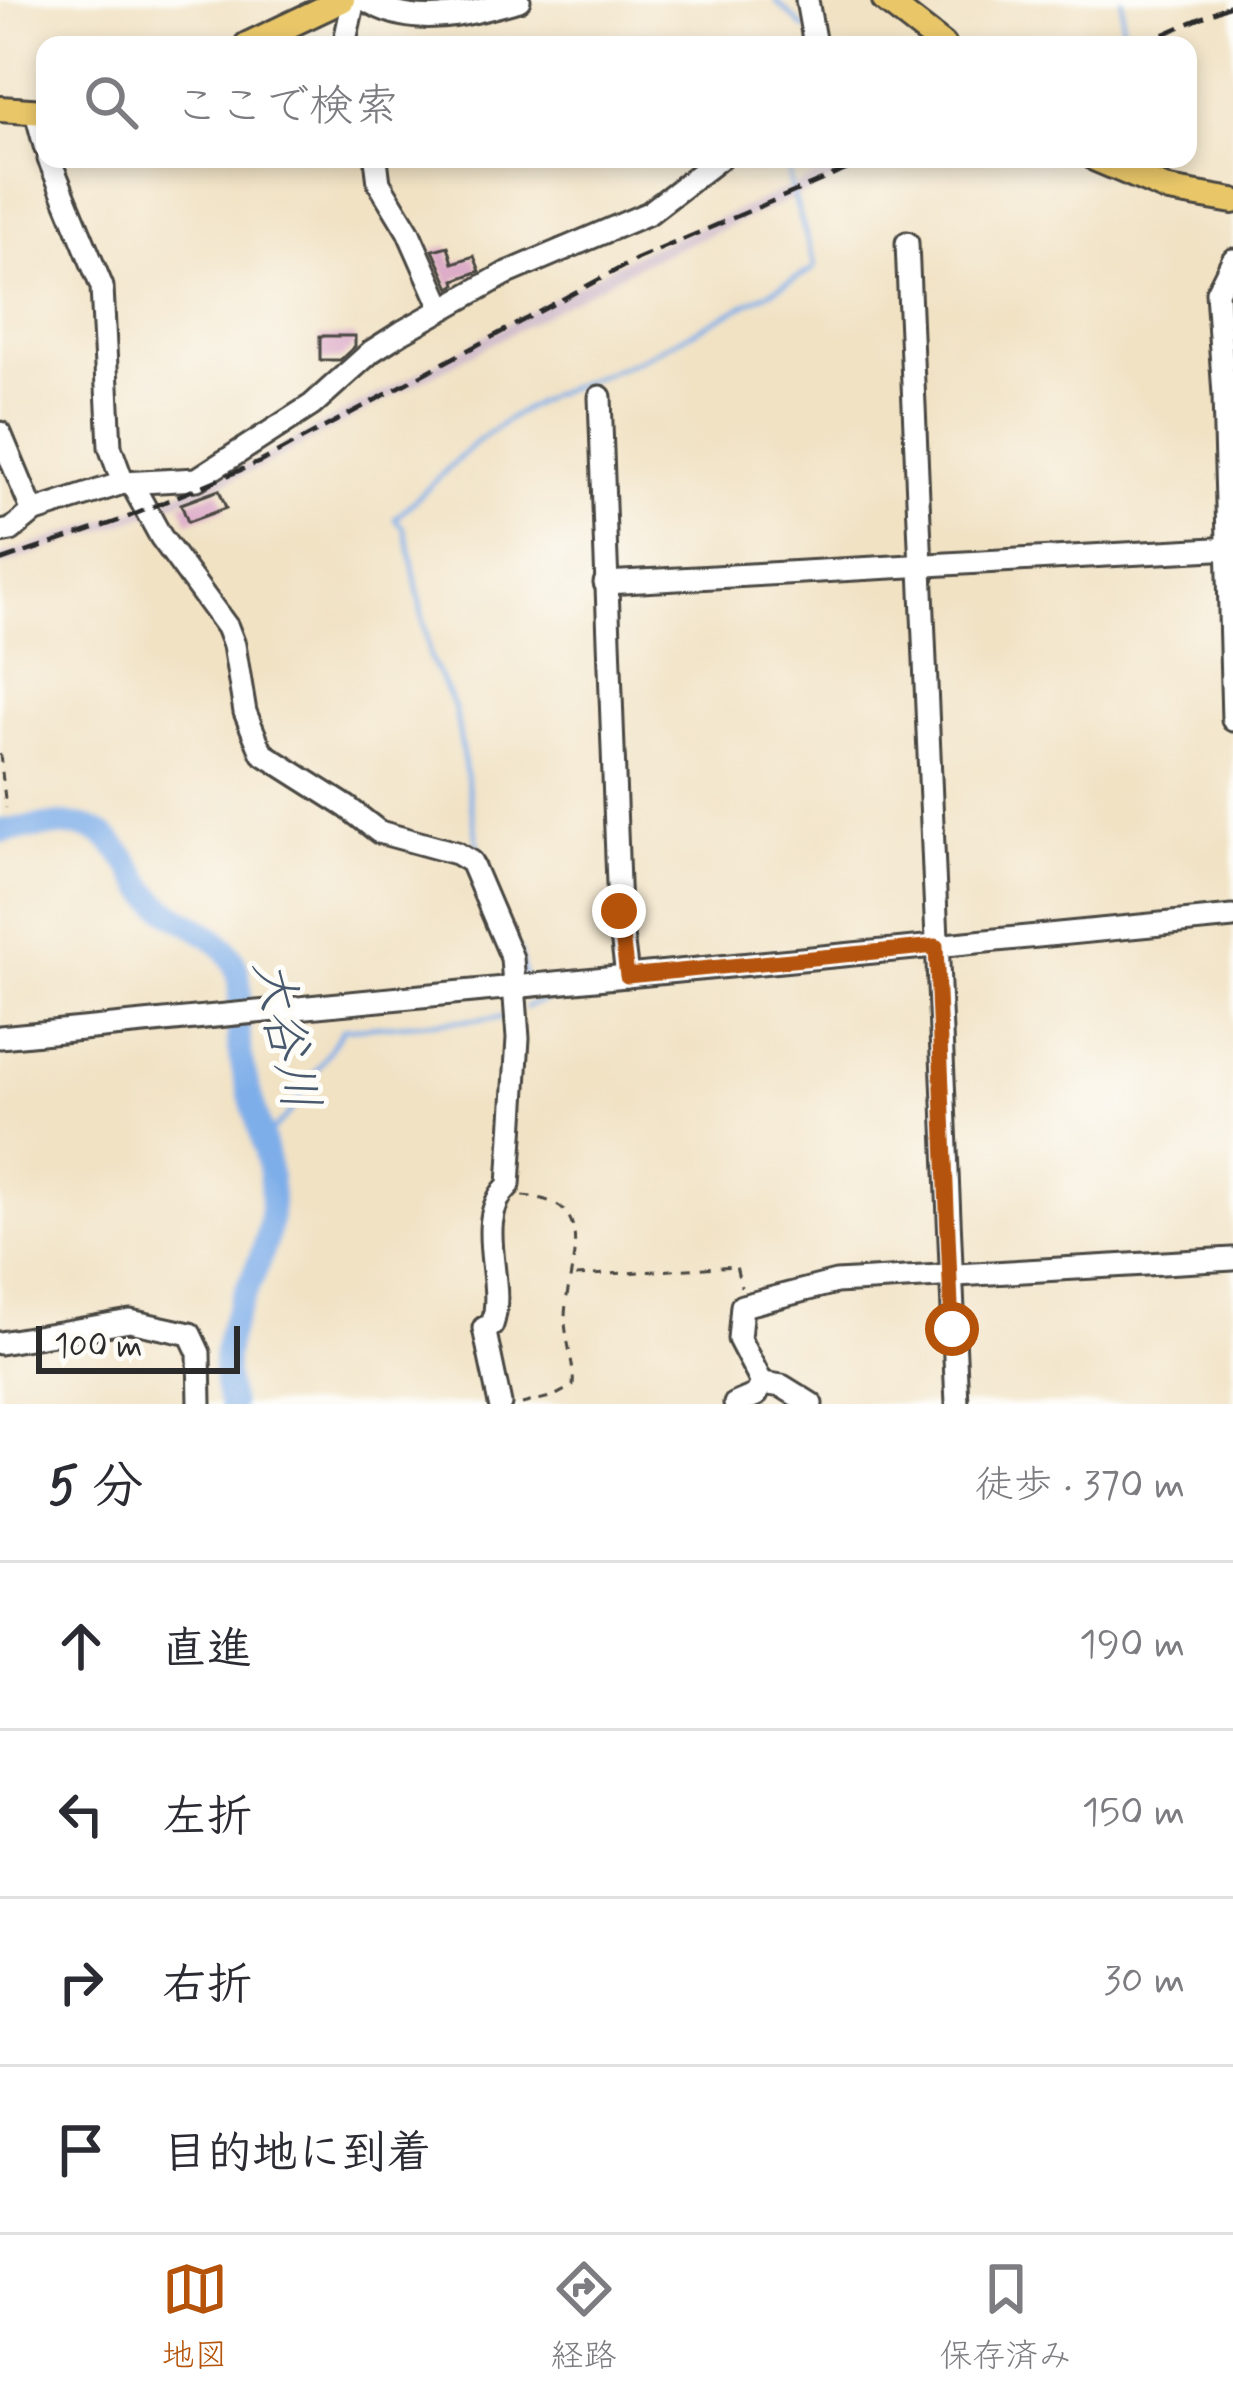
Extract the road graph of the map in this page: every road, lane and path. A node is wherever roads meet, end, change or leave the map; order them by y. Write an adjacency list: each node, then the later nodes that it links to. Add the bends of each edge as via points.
1 (342, 0): 7 (main road)
2 (354, 0): 8 (street)
3 (366, 0): 4 (street, via 429,18)
4 (519, 0)
5 (807, 0): 9 (street)
6 (885, 0): 10 (main road)
7 (266, 36)
8 (346, 36)
9 (813, 36)
10 (931, 36)
11 (0, 109): 12 (main road)
12 (36, 112)
13 (53, 168): 23 (street, via 102,287 108,428)
14 (378, 168): 20 (street)
15 (708, 168): 20 (street, via 650,213)
16 (1117, 168): 17 (main road, via 1168,190)
17 (1233, 202)
18 (907, 243): 27 (street)
19 (1233, 260): 26 (street, via 1216,292)
20 (442, 308): 23 (street, via 197,479)
21 (600, 397): 28 (street)
22 (0, 434): 24 (street)
23 (128, 484): 24 (street); 35 (street, via 227,627 262,753 379,832 471,862)
24 (33, 512): 25 (street)
25 (0, 532)
26 (1230, 549): 27 (street); 29 (street)
27 (919, 566): 28 (street); 33 (street)
28 (605, 583): 34 (street)
29 (1233, 720)
30 (0, 754): 31 (path)
31 (6, 808)
32 (1233, 917): 33 (street)
33 (936, 946): 34 (street); 39 (street)
34 (627, 976): 35 (street)
35 (521, 999): 36 (street, via 257,1011); 37 (street)
36 (0, 1037)
37 (503, 1191): 40 (path, via 568,1214); 45 (street, via 491,1255 496,1314 484,1328)
38 (1233, 1259): 39 (street)
39 (951, 1275): 41 (street, via 836,1282); 49 (street)
40 (573, 1276): 41 (path, via 736,1266); 46 (path, via 565,1319 573,1386)
41 (742, 1306): 43 (street, via 739,1339)
42 (0, 1343): 44 (street, via 130,1321 190,1334 199,1353)
43 (762, 1383): 47 (street); 48 (street)
44 (200, 1404)
45 (500, 1404)
46 (522, 1404)
47 (735, 1404)
48 (811, 1404)
49 (957, 1404)

